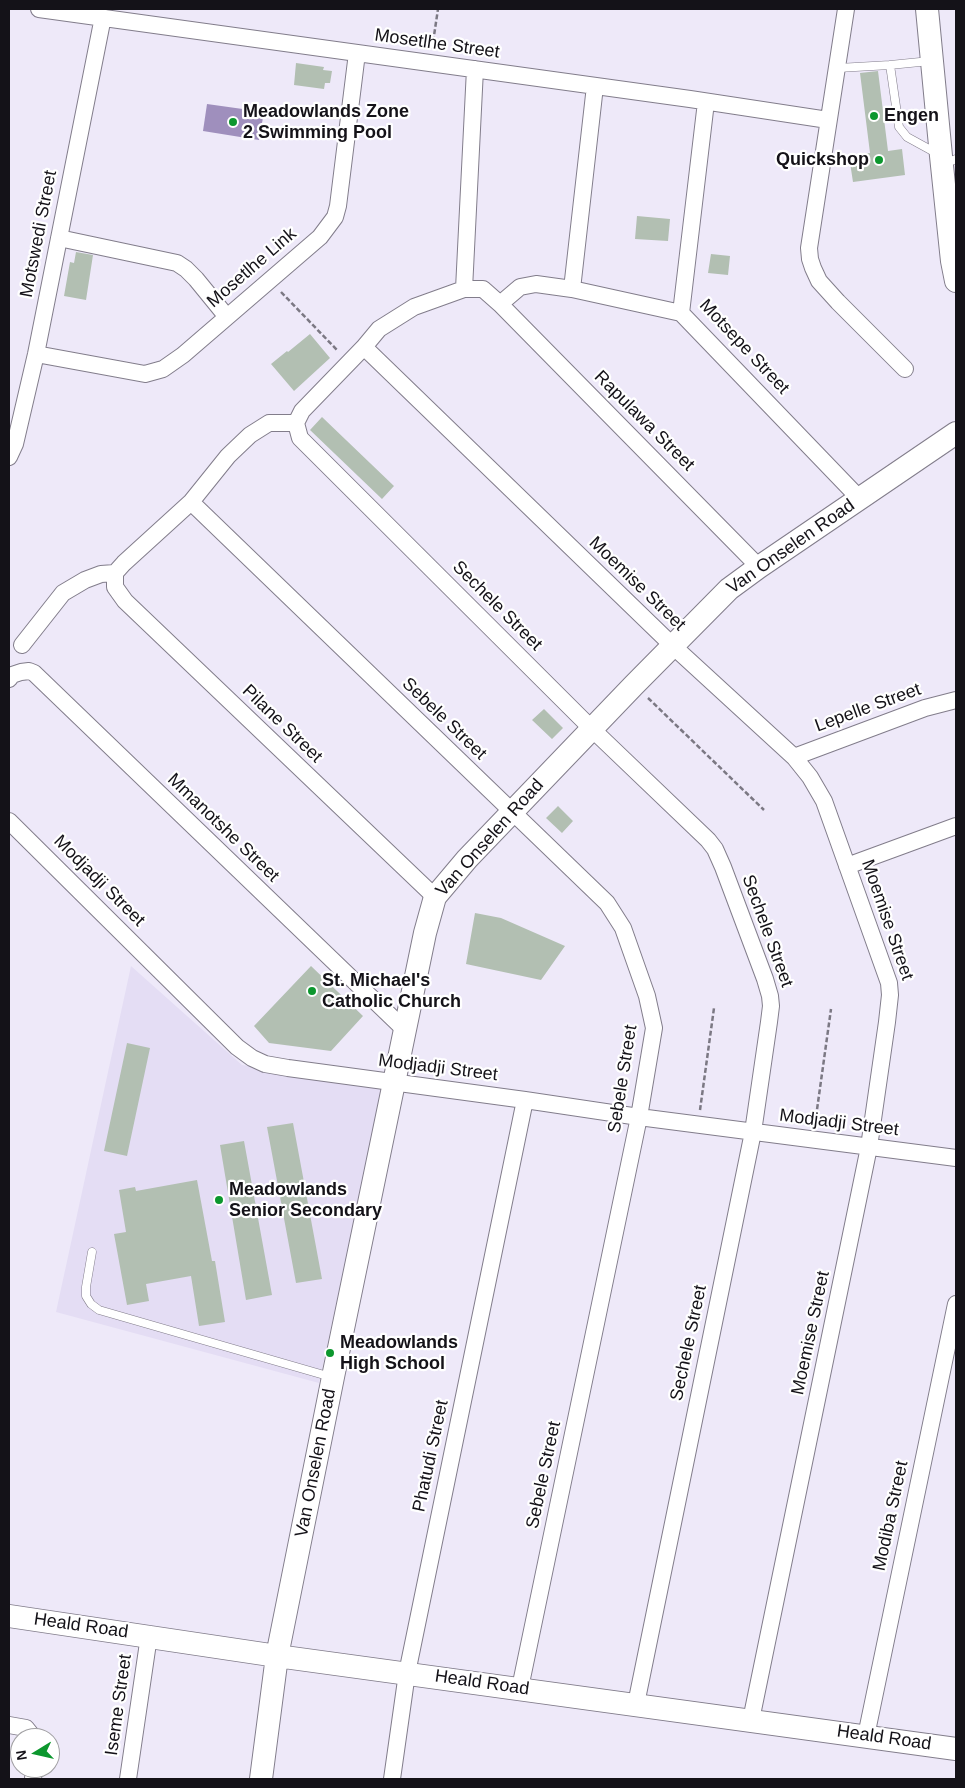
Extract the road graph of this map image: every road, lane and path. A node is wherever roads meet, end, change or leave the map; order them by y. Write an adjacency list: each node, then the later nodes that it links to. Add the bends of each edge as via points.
1 (39, 9): 5 (street, Mosetlhe Street)
2 (438, 9): 8 (path)
3 (846, 9): 10 (street)
4 (927, 9): 7 (street)
5 (103, 17): 6 (street, Mosetlhe Street); 16 (street, Motswedi Street)
6 (357, 53): 8 (street, Mosetlhe Street); 18 (street, Mosetlhe Link, via 335,217 320,237)
7 (931, 60): 9 (lane); 15 (street)
8 (430, 63): 11 (street, Mosetlhe Street)
9 (890, 65): 10 (lane); 15 (lane, via 899,127 907,136)
10 (838, 68): 14 (street)
11 (475, 69): 12 (street, Mosetlhe Street); 19 (street)
12 (595, 86): 13 (street, Mosetlhe Street); 20 (street)
13 (706, 102): 14 (street, Mosetlhe Street); 22 (street, Motsepe Street)
14 (828, 120): 27 (street, via 809,248 813,268 819,281 838,302)
15 (946, 160): 17 (street)
16 (59, 238): 23 (street, via 177,263 196,279); 25 (street, Motswedi Street)
17 (955, 267)
18 (270, 280): 23 (street, Mosetlhe Link); 26 (path)
19 (464, 289): 21 (street, Rapulawa Street, via 482,289); 24 (street, via 414,307 379,329)
20 (572, 289): 21 (street, via 536,284 520,288); 22 (street)
21 (500, 304): 33 (street, Rapulawa Street)
22 (681, 313): 31 (street, Motsepe Street)
23 (227, 316): 25 (street, Mosetlhe Link, via 183,355 167,366 145,374)
24 (364, 347): 26 (street); 36 (street, Moemise Street)
25 (36, 354): 30 (street, Motswedi Street, via 15,444)
26 (349, 363): 28 (street, via 302,411)
27 (905, 369)
28 (296, 423): 32 (street, via 269,423 250,435 228,456); 40 (street, Sechele Street, via 300,438)
29 (956, 433): 31 (street, Van Onselen Road)
30 (9, 457)
31 (859, 498): 33 (street, Van Onselen Road)
32 (191, 502): 34 (street); 43 (street, Sebele Street)
33 (759, 567): 36 (street, Van Onselen Road, via 729,589)
34 (115, 573): 35 (street, via 85,580 63,593); 47 (street, Pilane Street, via 115,588 125,601)
35 (22, 645)
36 (673, 646): 38 (street, Van Onselen Road); 41 (street, Moemise Street)
37 (9, 679): 50 (street, Mmanotshe Street, via 21,672 34,673)
38 (634, 685): 40 (street, Van Onselen Road); 42 (path)
39 (956, 700): 41 (street, Lepelle Street)
40 (592, 729): 43 (street, Van Onselen Road); 55 (street, Sechele Street, via 708,840 723,867 770,996 770,1022)
41 (794, 757): 46 (street, Moemise Street, via 810,776 824,802)
42 (764, 810)
43 (512, 813): 47 (street, Van Onselen Road); 53 (street, Sebele Street, via 607,903 623,928 647,996 654,1028)
44 (9, 821): 51 (street, Modjadji Street, via 237,1047 252,1058 288,1068)
45 (956, 826): 46 (street)
46 (847, 866): 57 (street, Moemise Street, via 884,966 890,995)
47 (435, 897): 50 (street, Van Onselen Road)
48 (714, 1008): 54 (path)
49 (831, 1008): 56 (path)
50 (405, 1030): 51 (street, Van Onselen Road)
51 (395, 1083): 52 (street, Modjadji Street); 61 (street, Van Onselen Road)
52 (525, 1100): 53 (street, Modjadji Street); 65 (street, Phatudi Street)
53 (639, 1117): 54 (street, Modjadji Street); 66 (street, Sebele Street)
54 (698, 1124): 55 (street, Modjadji Street)
55 (753, 1132): 56 (street, Modjadji Street); 67 (street, Sechele Street)
56 (813, 1140): 57 (street, Modjadji Street)
57 (869, 1147): 58 (street, Modjadji Street); 68 (street, Moemise Street)
58 (956, 1158)
59 (92, 1252): 61 (lane, via 86,1296 99,1310)
60 (956, 1304): 71 (street, Modiba Street)
61 (333, 1377): 64 (street, Van Onselen Road)
62 (9, 1616): 63 (street, Heald Road)
63 (149, 1636): 64 (street, Heald Road); 73 (street, Iseme Street)
64 (277, 1656): 65 (street, Heald Road); 74 (street, Van Onselen Road)
65 (407, 1673): 66 (street, Heald Road); 75 (street, Phatudi Street)
66 (520, 1688): 67 (street, Heald Road)
67 (636, 1704): 68 (street, Heald Road)
68 (751, 1720): 71 (street, Heald Road)
69 (9, 1725): 70 (street)
70 (26, 1728)
71 (866, 1736): 72 (street, Heald Road)
72 (956, 1749)
73 (128, 1779)
74 (260, 1779)
75 (392, 1779)

